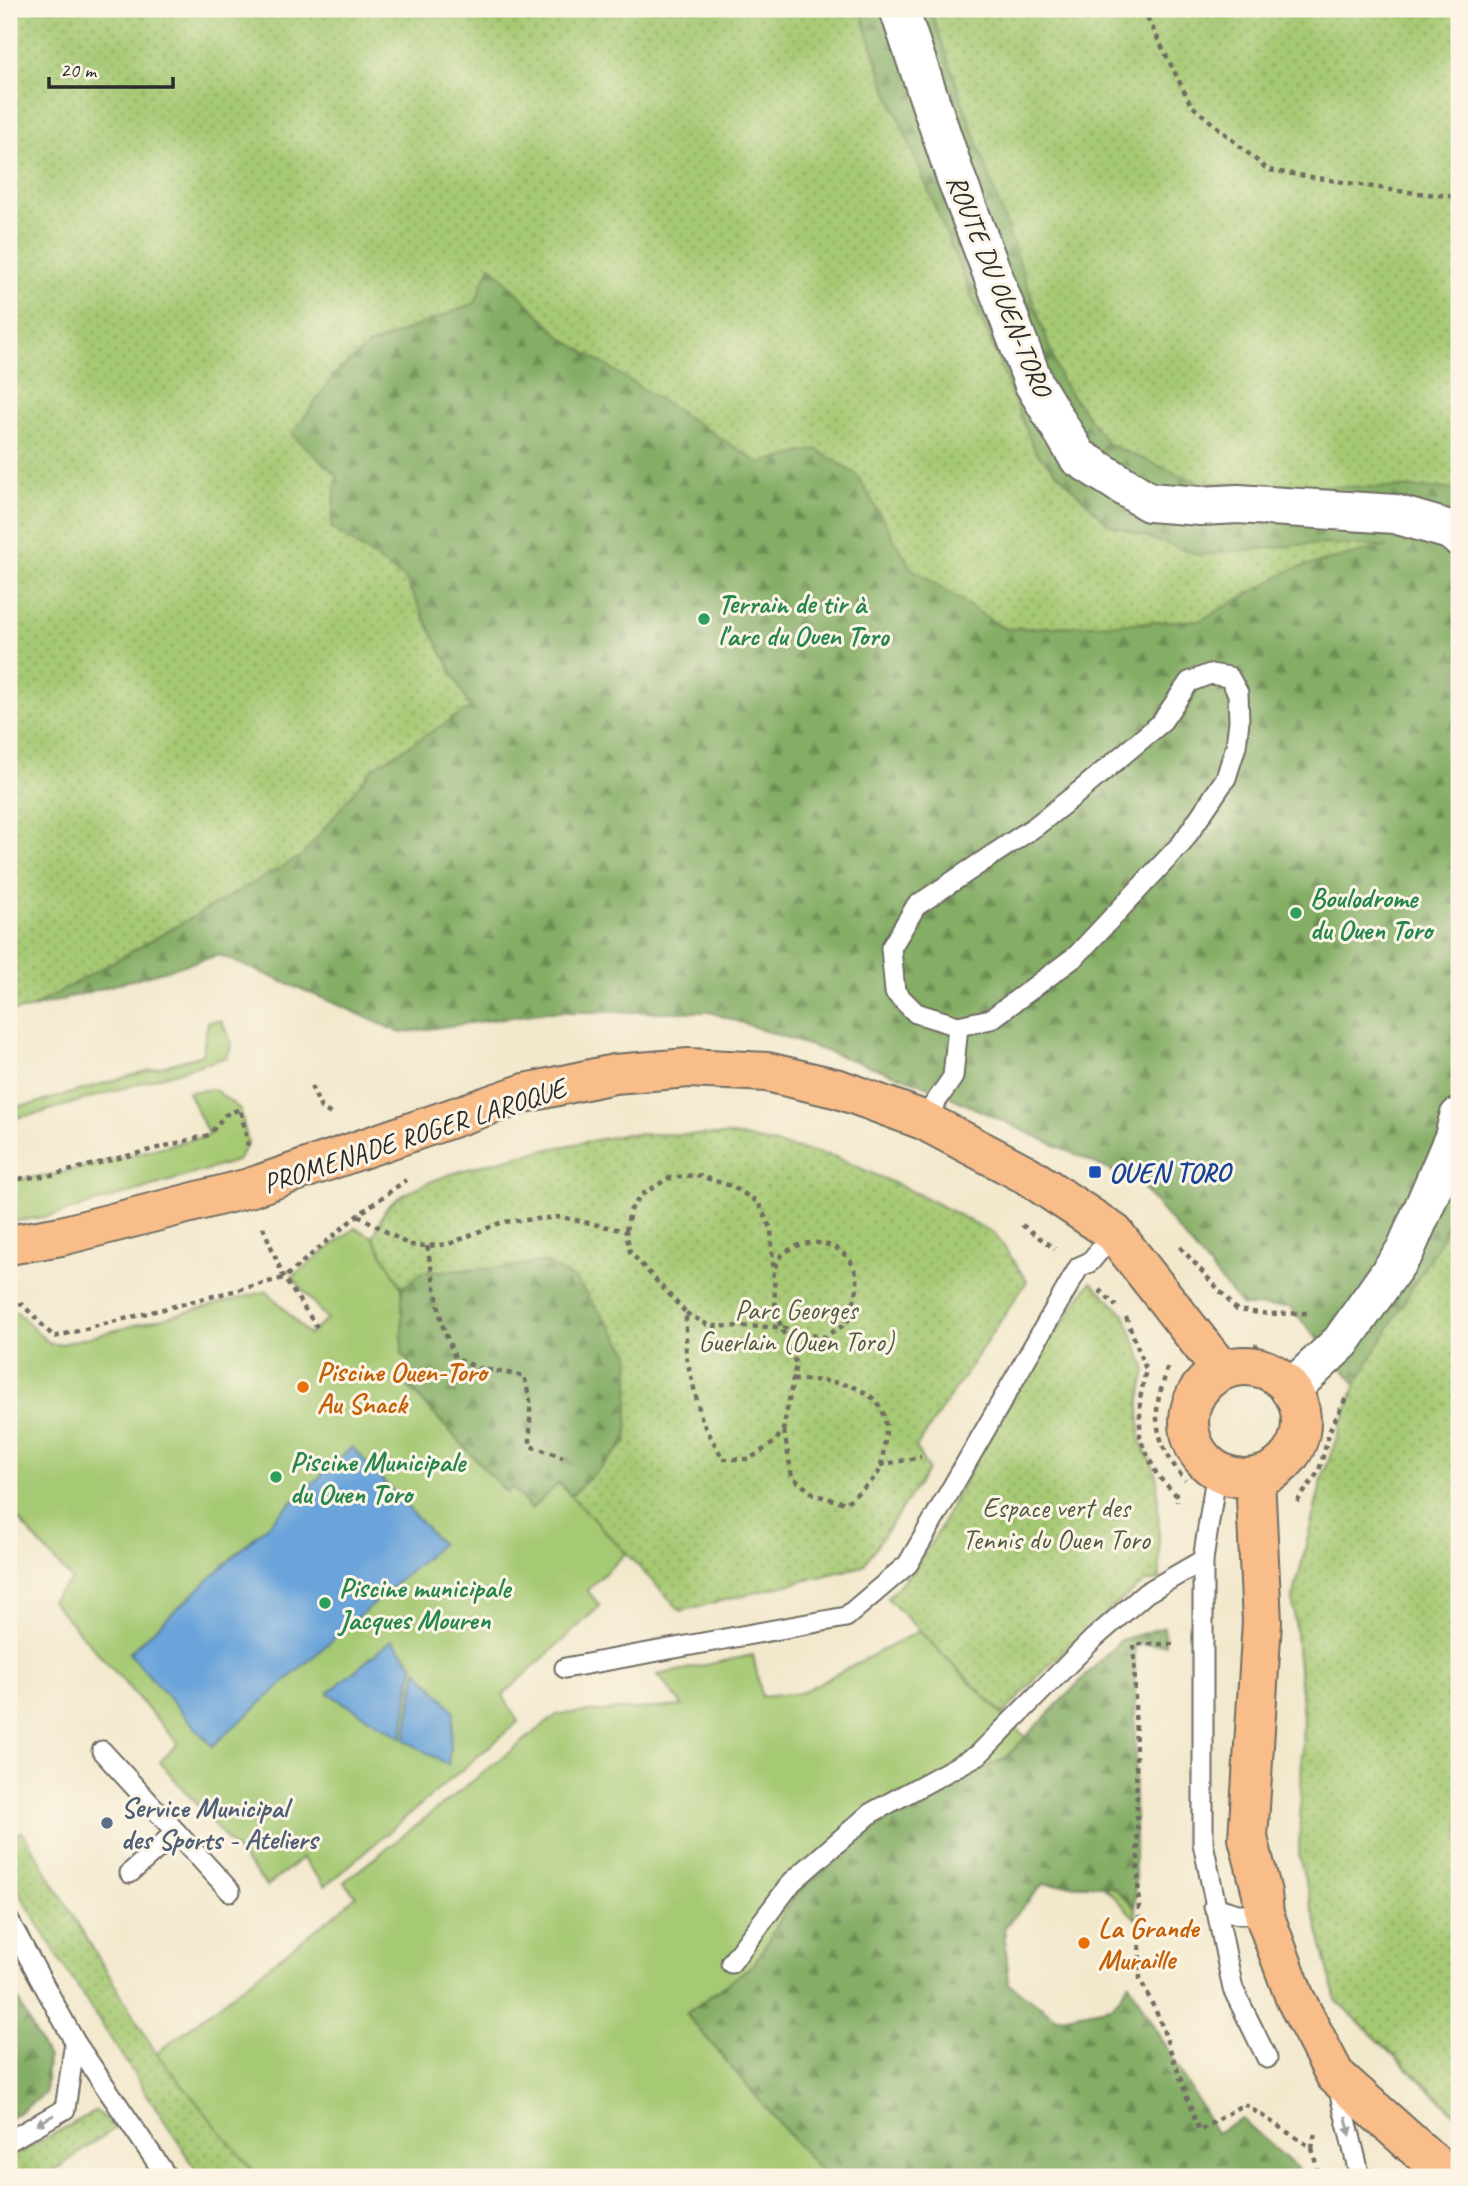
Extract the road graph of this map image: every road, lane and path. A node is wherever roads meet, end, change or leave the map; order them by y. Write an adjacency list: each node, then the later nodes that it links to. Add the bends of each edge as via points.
1 (24, 9): 4 (path)
2 (899, 9): 6 (street, ROUTE DU OUEN-TORO, via 955,175 1034,384 1078,457 1149,502 1395,514 1450,530)
3 (1143, 9): 5 (path, via 1191,105 1268,170)
4 (9, 17)
5 (1459, 197)
6 (1459, 537)
7 (958, 1026): 7 (lane, via 991,1019 1076,956 1182,843 1226,778 1236,746 1238,693 1230,677 1210,674 1189,682 1161,723 1080,790 1036,826 916,906 891,948 895,992 916,1013); 10 (lane, via 953,1077)
8 (240, 1109): 12 (path, via 225,1115 209,1135 52,1175)
9 (1459, 1117): 31 (street, via 1405,1251 1340,1342)
10 (923, 1120): 17 (main road, PROMENADE ROGER LAROQUE, via 1027,1175); 18 (main road, PROMENADE ROGER LAROQUE, via 839,1089 767,1072 689,1069 614,1074 525,1093 249,1188)
11 (416, 1175): 13 (path)
12 (9, 1180)
13 (358, 1215): 19 (path, via 409,1245); 22 (path)
14 (1014, 1219): 20 (path)
15 (261, 1220): 22 (path)
16 (626, 1231): 19 (path, via 561,1217 502,1222 449,1244); 21 (path, via 630,1211 641,1195 668,1178 696,1175 732,1186 758,1202 771,1229); 24 (path, via 630,1252)
17 (1114, 1233): 20 (lane, via 1090,1262); 29 (main road, PROMENADE ROGER LAROQUE)
18 (9, 1245)
19 (427, 1246): 34 (path, via 442,1324 456,1358 478,1368 523,1376 530,1399 530,1446)
20 (1079, 1267): 39 (path, via 1125,1315 1146,1368 1140,1439 1157,1475 1178,1496); 43 (lane, via 908,1564 846,1617)
21 (772, 1270): 26 (path, via 776,1314); 26 (path, via 782,1255 803,1244 821,1244 845,1252 857,1270 857,1293 848,1321 824,1337)
22 (284, 1278): 23 (path, via 54,1338 22,1304); 25 (path)
23 (9, 1306)
24 (686, 1313): 26 (path, via 710,1326); 33 (path, via 686,1356 702,1421 723,1459 749,1459 775,1442)
25 (317, 1327)
26 (782, 1327): 30 (path, via 796,1364)
27 (1245, 1340): 31 (path, via 1287,1362)
28 (1163, 1357): 37 (path, via 1167,1369 1158,1403 1158,1435 1169,1462)
29 (1222, 1371): 31 (main road, via 1237,1366 1262,1368); 37 (main road, via 1196,1393 1188,1418 1192,1443 1206,1464)
30 (793, 1380): 33 (path); 36 (path, via 843,1384 869,1394 884,1411 886,1437)
31 (1295, 1385): 38 (main road, via 1301,1426 1294,1449); 38 (path, via 1314,1396 1317,1426 1307,1466)
32 (1352, 1386): 40 (path, via 1330,1430 1319,1471 1297,1502)
33 (783, 1430): 36 (path, via 792,1477 815,1495 846,1503 879,1473)
34 (563, 1457)
35 (921, 1457): 36 (path)
36 (880, 1465)
37 (1202, 1476): 38 (main road); 41 (lane)
38 (1271, 1478): 49 (main road, via 1248,1838)
39 (1177, 1508)
40 (1297, 1515)
41 (1203, 1560): 48 (lane, via 1203,1843); 51 (lane, via 1146,1593 1092,1640 978,1755 871,1813 792,1882)
42 (1178, 1640): 55 (path, via 1178,1644 1135,1644 1140,1979 1159,2018)
43 (565, 1668)
44 (103, 1751): 45 (lane)
45 (176, 1832): 46 (lane); 47 (lane)
46 (130, 1873)
47 (230, 1891)
48 (1214, 1907): 49 (lane, via 1238,1914); 53 (lane, via 1233,1989)
49 (1264, 1914): 54 (main road, via 1295,1998)
50 (9, 1922): 52 (lane)
51 (731, 1963)
52 (75, 2042): 56 (lane, one-way to 56, via 65,2109); 58 (lane)
53 (1267, 2058)
54 (1335, 2075): 60 (lane, one-way to 60); 61 (main road)
55 (1199, 2131)
56 (9, 2141)
57 (1312, 2148): 59 (path)
58 (167, 2177)
59 (1319, 2177)
60 (1360, 2177)
61 (1449, 2177)

